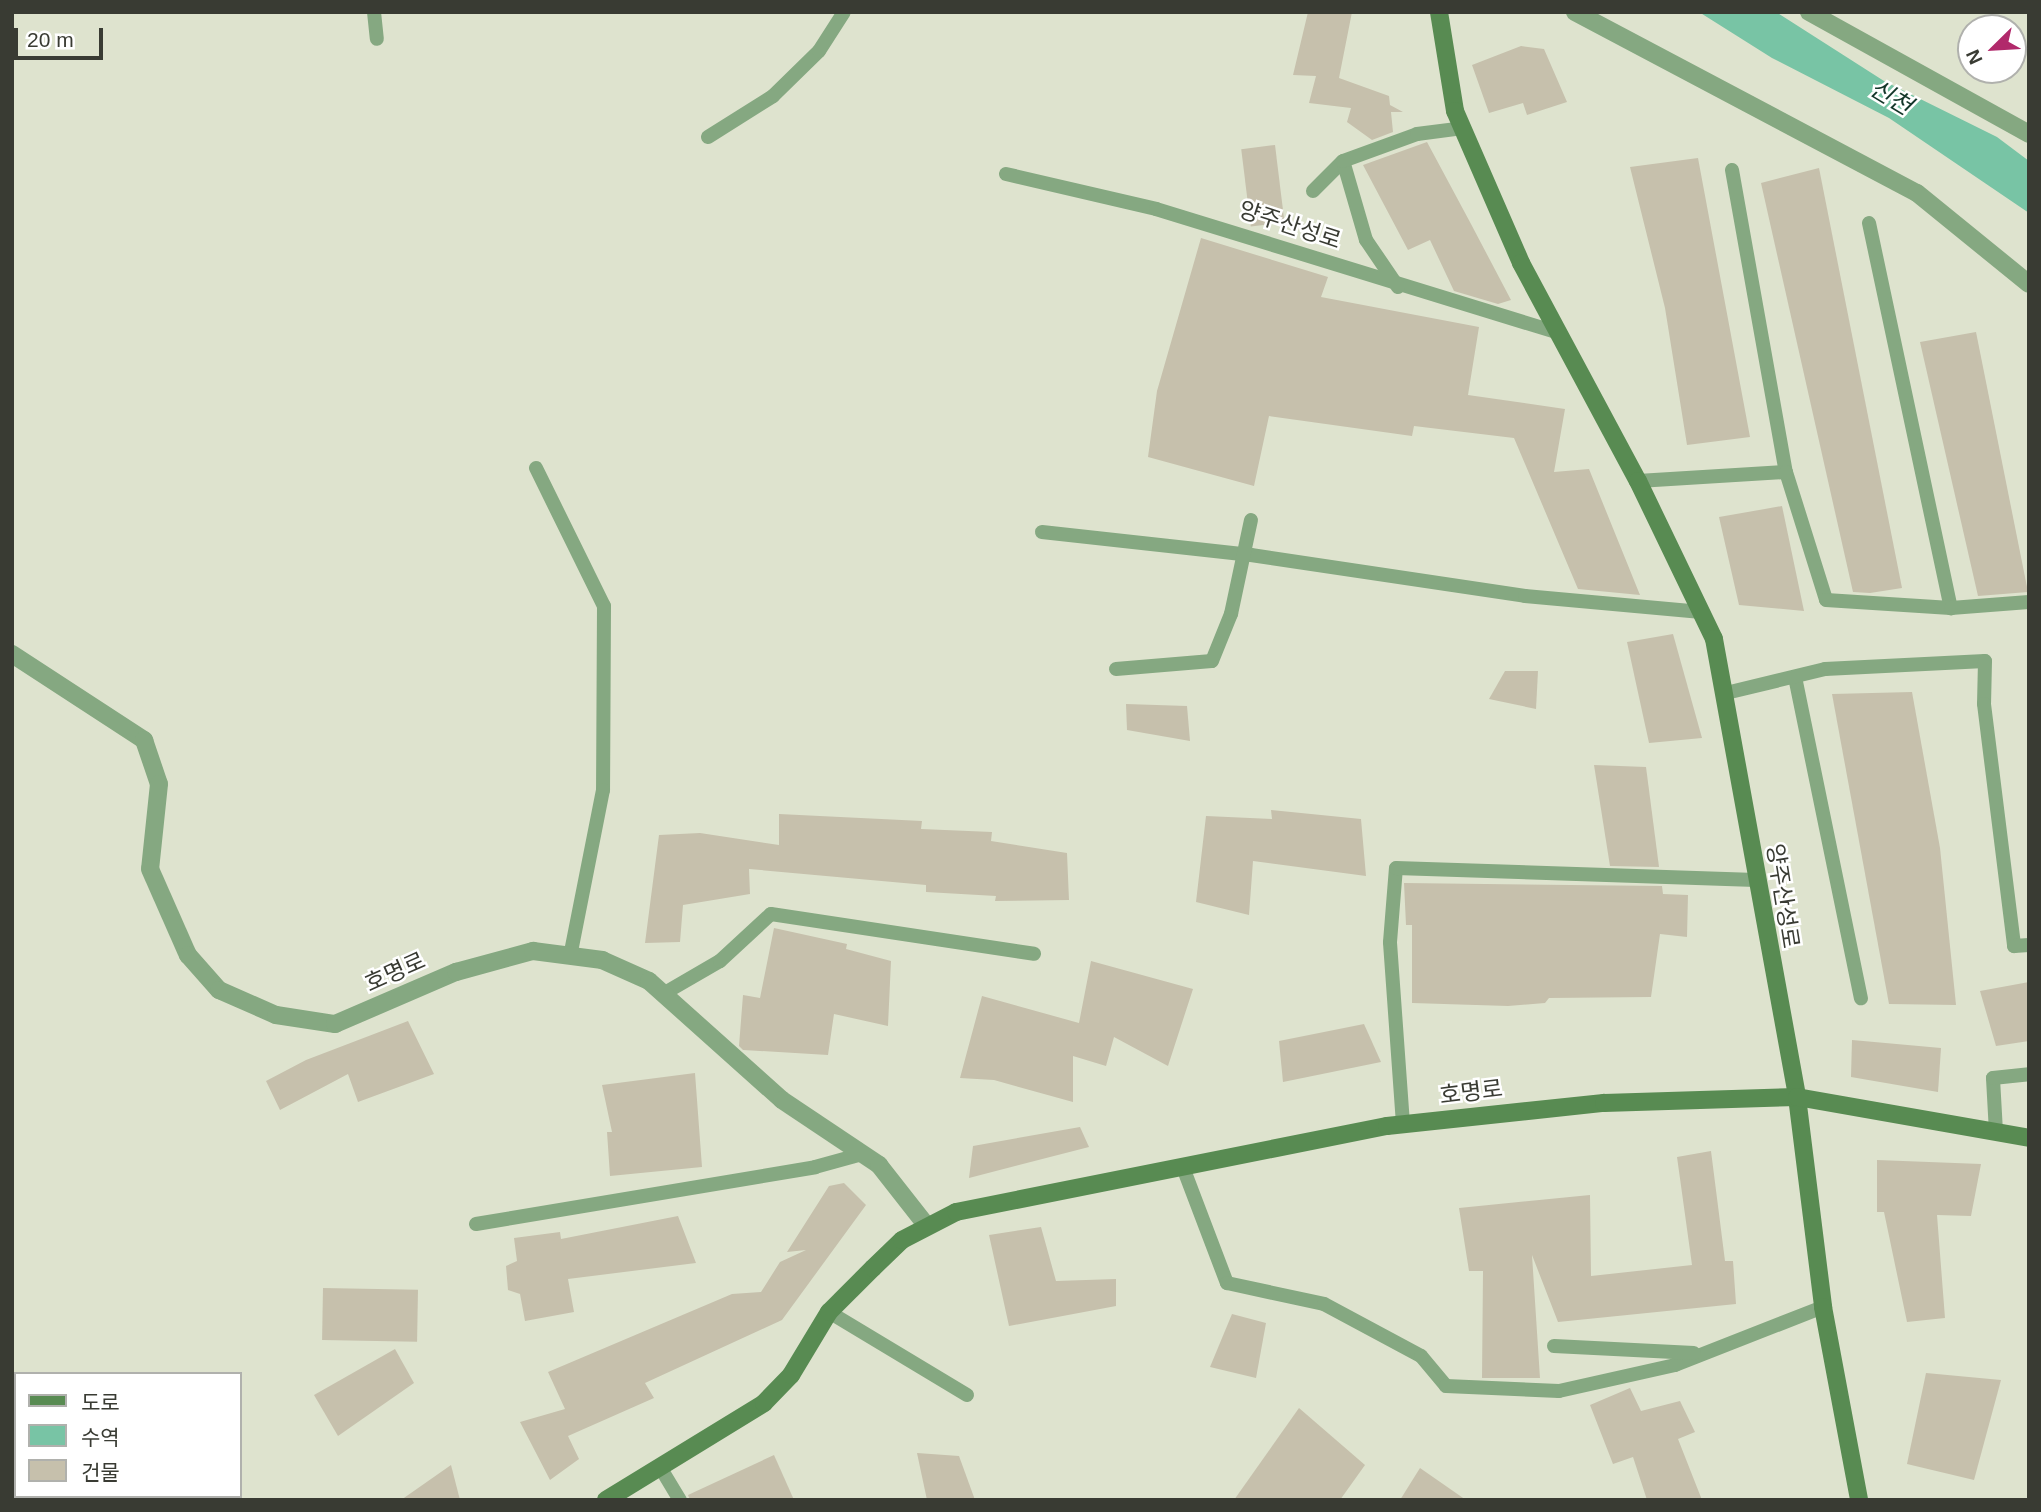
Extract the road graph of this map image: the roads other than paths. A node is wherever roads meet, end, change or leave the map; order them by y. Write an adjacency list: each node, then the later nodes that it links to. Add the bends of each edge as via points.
1 (374, 12): 6 (lane)
2 (844, 12): 9 (lane, via 819,51 773,96)
3 (1439, 12): 7 (street, 양주산성로)
4 (1575, 12): 15 (street, via 1917,193)
5 (1809, 12): 8 (street)
6 (377, 39)
7 (1463, 128): 10 (lane, via 1417,134); 17 (street, 양주산성로)
8 (2029, 134)
9 (708, 137)
10 (1343, 161): 13 (lane); 16 (lane, via 1366,240)
11 (1732, 170): 19 (lane)
12 (1006, 174): 16 (lane, 양주산성로, via 1156,209)
13 (1312, 191)
14 (1869, 223): 25 (lane)
15 (2029, 284)
16 (1398, 287): 17 (lane, 양주산성로)
17 (1556, 332): 20 (street, 양주산성로)
18 (536, 468): 34 (lane, via 604,606 603,790)
19 (1786, 472): 20 (lane); 25 (lane, via 1826,600)
20 (1638, 481): 26 (street, 양주산성로)
21 (1251, 520): 23 (lane)
22 (1042, 532): 23 (lane)
23 (1244, 554): 26 (lane, via 1525,596); 28 (lane, via 1231,614 1212,661)
24 (2029, 602): 25 (lane)
25 (1951, 608)
26 (1701, 612): 30 (street, 양주산성로, via 1714,639)
27 (12, 654): 34 (street, 호명로, via 144,740 159,783 150,869 188,955 219,990 276,1015 335,1024 456,972 533,951)
28 (1116, 668)
29 (1795, 677): 30 (lane); 32 (lane, via 1825,669 1985,661 1984,704 2014,946); 36 (lane)
30 (1726, 693): 31 (street, 양주산성로)
31 (1756, 880): 38 (street, 양주산성로); 39 (lane, via 1396,868 1390,942)
32 (2029, 945)
33 (1034, 954): 35 (lane, via 771,914 720,961)
34 (570, 956): 35 (street, 호명로, via 602,960 649,981)
35 (663, 994): 42 (street, 호명로, via 782,1100)
36 (1861, 998)
37 (2029, 1074): 40 (lane, via 1993,1078)
38 (1797, 1097): 39 (street, 호명로, via 1604,1102); 40 (street, 호명로); 46 (street, 양주산성로)
39 (1402, 1124): 43 (street, 호명로)
40 (1996, 1132): 41 (street, 호명로)
41 (2029, 1138)
42 (862, 1154): 44 (lane, via 815,1167); 45 (street, 호명로, via 879,1165)
43 (1184, 1170): 45 (street, 호명로, via 956,1212); 49 (lane, via 1227,1283 1324,1304 1421,1356 1446,1386 1559,1391)
44 (476, 1224)
45 (926, 1225): 47 (street, 호명로, via 902,1240)
46 (1823, 1307): 49 (lane); 54 (street, 양주산성로)
47 (829, 1312): 50 (lane); 51 (street, 호명로, via 791,1375 764,1403)
48 (1554, 1346): 49 (lane)
49 (1699, 1354)
50 (967, 1395)
51 (660, 1466): 52 (street, 호명로); 53 (lane)
52 (606, 1500)
53 (680, 1500)
54 (1858, 1500)

